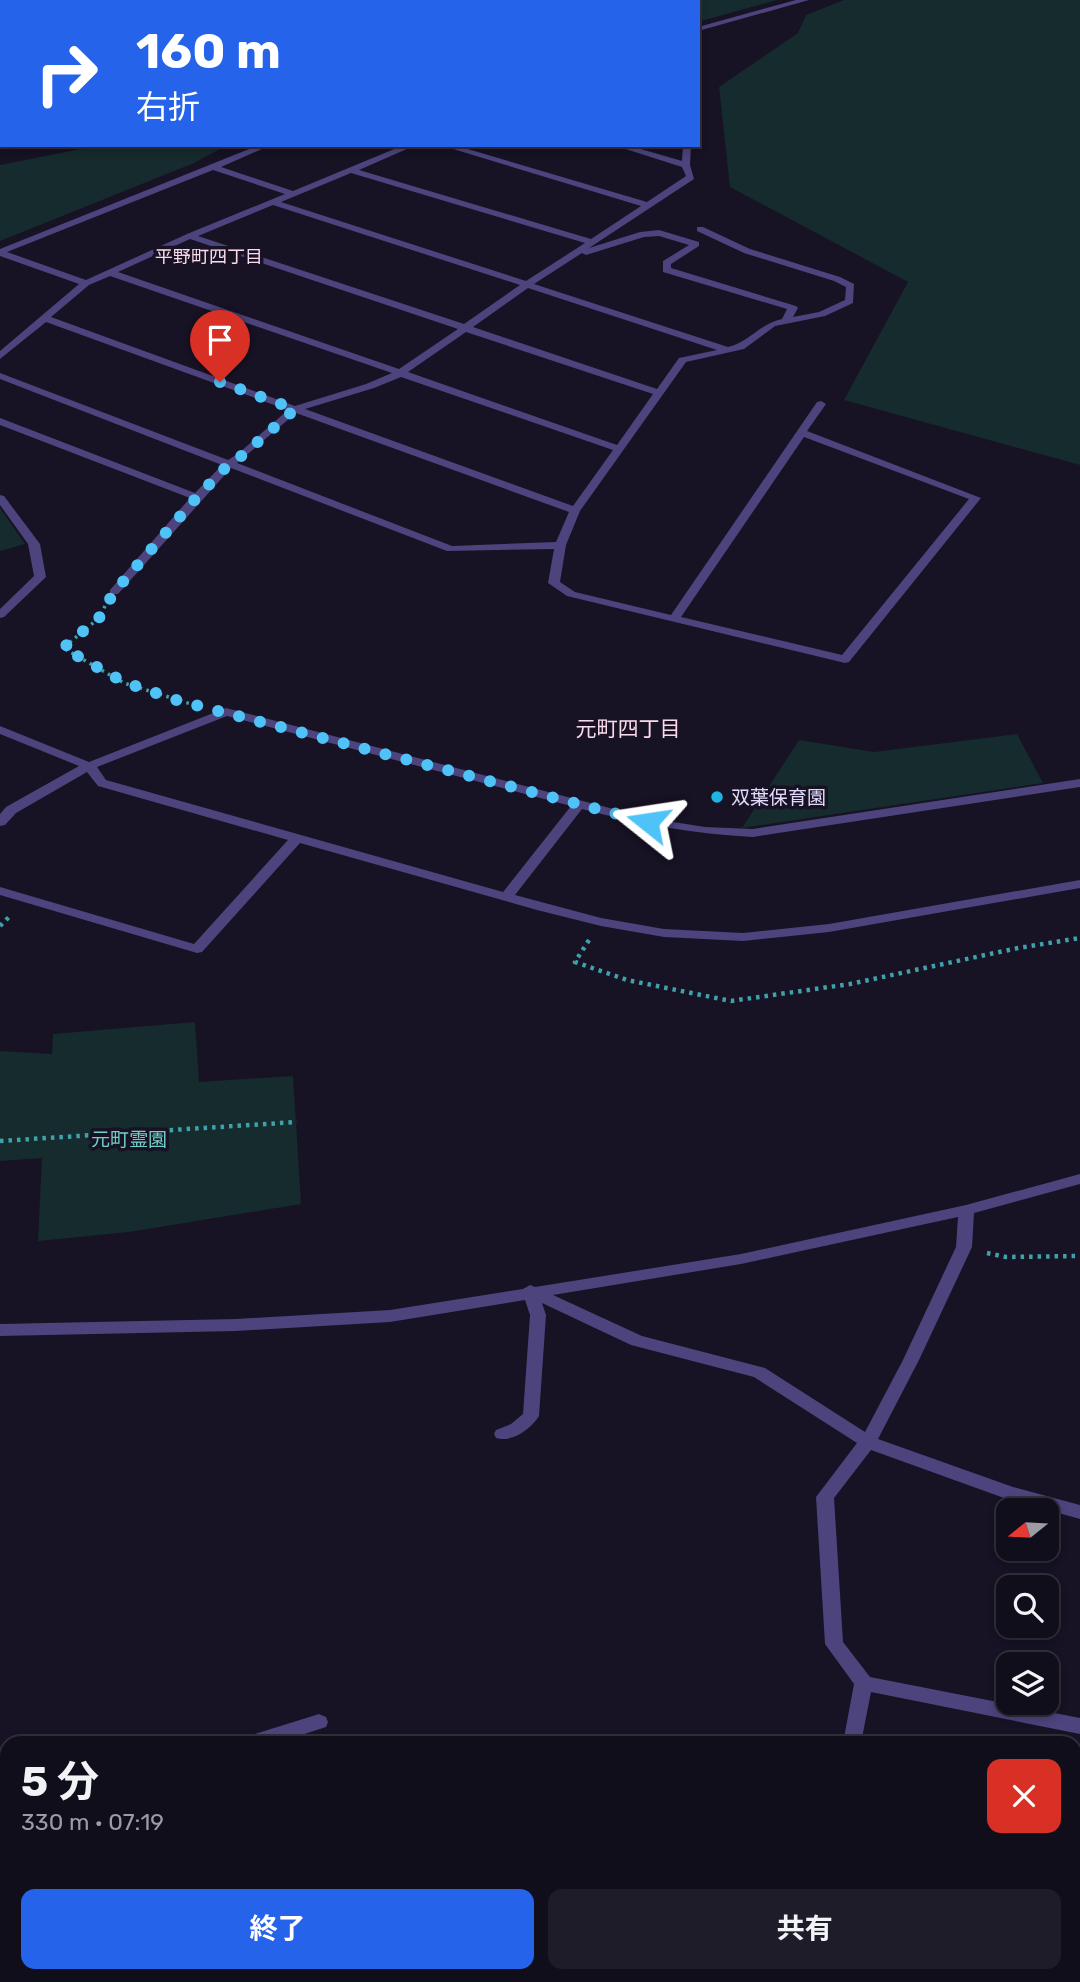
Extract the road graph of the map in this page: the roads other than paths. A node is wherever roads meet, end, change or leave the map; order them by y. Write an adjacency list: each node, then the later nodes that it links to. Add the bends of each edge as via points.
1 (805, 0): 2 (street)
2 (700, 28)
3 (262, 147): 9 (street)
4 (407, 147): 10 (street)
5 (451, 147): 13 (street)
6 (624, 147): 8 (street)
7 (687, 147): 8 (street)
8 (686, 165): 13 (street, via 691,177)
9 (213, 167): 11 (street); 17 (street)
10 (351, 170): 11 (street); 16 (street)
11 (294, 194): 12 (street)
12 (275, 203): 15 (street); 21 (street)
13 (649, 205): 16 (street)
14 (700, 229): 23 (street, via 747,251 851,286 850,301 822,314)
15 (190, 236): 19 (street); 24 (street)
16 (592, 242): 18 (street)
17 (0, 252): 20 (street)
18 (576, 256): 21 (street); 23 (street, via 643,234 659,233 696,244 666,263 666,270 793,309)
19 (108, 272): 20 (street); 27 (street)
20 (86, 283): 22 (street)
21 (528, 284): 24 (street); 25 (street)
22 (44, 318): 26 (street); 31 (street)
23 (786, 320): 25 (street)
24 (466, 329): 27 (street); 29 (street)
25 (730, 351): 29 (street, via 684,360)
26 (0, 356)
27 (399, 374): 31 (street); 34 (street)
28 (0, 376): 35 (street)
29 (660, 393): 34 (street)
30 (821, 404): 33 (street)
31 (295, 409): 35 (street); 38 (street)
32 (0, 421): 36 (street)
33 (802, 433): 42 (street); 42 (street, via 976,498 845,659)
34 (620, 449): 38 (street)
35 (230, 463): 36 (street); 39 (street, via 452,549)
36 (197, 497): 40 (street)
37 (0, 498): 41 (street, via 34,544 40,577)
38 (575, 511): 39 (street)
39 (560, 545): 42 (street, via 554,583 571,594)
40 (114, 592)
41 (0, 615)
42 (674, 619)
43 (0, 730): 44 (street)
44 (89, 766): 46 (street, via 226,712); 47 (street, via 11,810); 48 (street, via 102,783)
45 (1080, 783): 46 (street, via 753,833 648,822)
46 (580, 803): 51 (street)
47 (0, 822)
48 (296, 839): 50 (street, via 197,949); 51 (street)
49 (1080, 884): 51 (street, via 830,928 743,937 664,933 601,922)
50 (0, 891)
51 (507, 896)
52 (1080, 1179): 53 (street)
53 (966, 1210): 54 (street, via 741,1259); 57 (street, via 964,1247)
54 (530, 1291): 55 (street, via 390,1316); 56 (street, via 538,1315 531,1416 517,1429); 57 (street, via 638,1341 759,1372)
55 (0, 1330)
56 (502, 1434)
57 (868, 1441): 58 (street, via 1010,1493); 59 (street, via 825,1497 834,1644)
58 (1080, 1512)
59 (864, 1683): 61 (street); 63 (street)
60 (318, 1722): 62 (street)
61 (1080, 1726)
62 (274, 1736)
63 (853, 1736)

